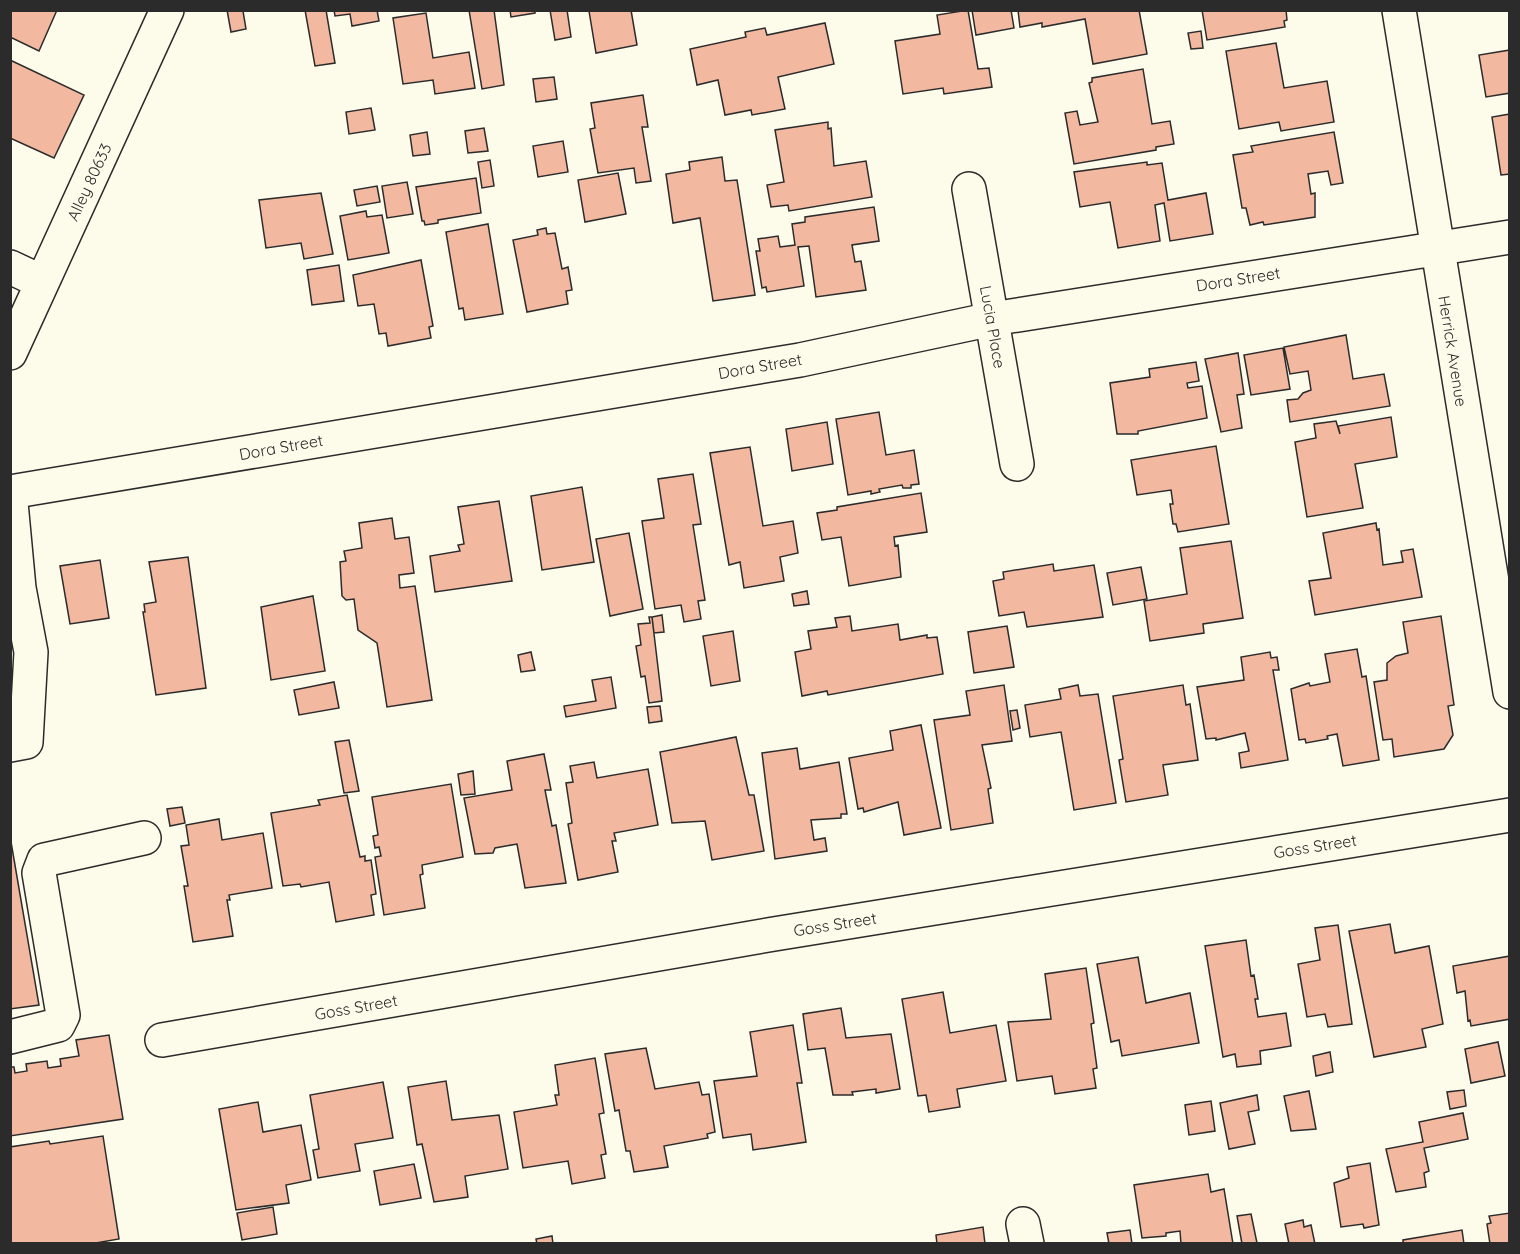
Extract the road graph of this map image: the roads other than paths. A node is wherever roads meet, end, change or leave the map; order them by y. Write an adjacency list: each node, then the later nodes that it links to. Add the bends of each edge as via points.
1 (167, 10): 7 (street, Alley 80633)
2 (1399, 10): 5 (street, Herrick Avenue)
3 (969, 189): 8 (street, Lucia Place)
4 (1509, 237): 5 (street, Dora Street)
5 (1437, 248): 8 (street, Dora Street); 13 (street, Herrick Avenue)
6 (10, 267): 7 (street)
7 (28, 294): 9 (street, Alley 80633)
8 (992, 319): 10 (street, Lucia Place); 11 (street, Dora Street, via 800,360)
9 (10, 352)
10 (1017, 464)
11 (10, 492): 12 (street)
12 (15, 589): 14 (street, via 31,652)
13 (1509, 692)
14 (18, 743)
15 (1509, 815): 18 (street, Goss Street, via 763,936)
16 (144, 838): 17 (street, via 44,860 39,873 63,1015 58,1025)
17 (10, 1037)
18 (162, 1040)

